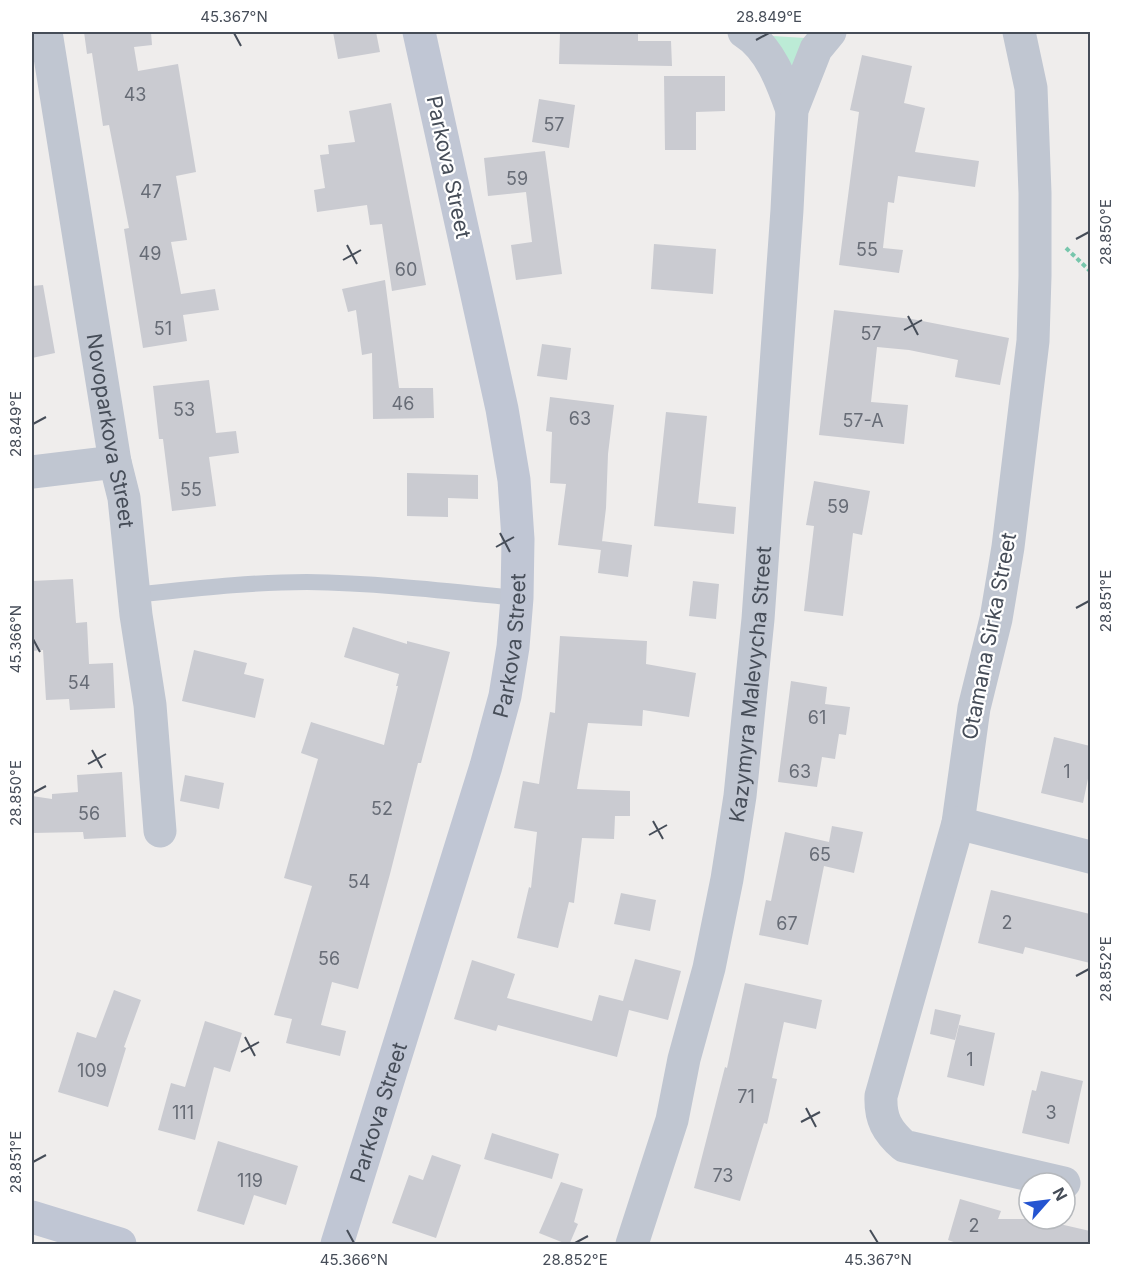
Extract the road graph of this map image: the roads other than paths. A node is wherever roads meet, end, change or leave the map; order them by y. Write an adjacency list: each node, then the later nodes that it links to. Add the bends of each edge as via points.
1 (46, 32): 7 (street, Novoparkova Street)
2 (419, 32): 10 (street, Parkova Street, via 502,409 514,480)
3 (744, 32): 6 (street, Kazymyra Malevycha Street, via 763,48)
4 (830, 32): 6 (street, Kazymyra Malevycha Street, via 816,49)
5 (1019, 32): 11 (street, Otamana Sirka Street, via 1031,88 1034,127 1033,341 1003,583 974,708)
6 (792, 110): 18 (street, Kazymyra Malevycha Street, via 758,619 740,796 709,968 672,1120)
7 (115, 462): 8 (street); 9 (street, Novoparkova Street, via 124,498)
8 (32, 472)
9 (134, 595): 10 (lane, via 306,582); 12 (street, Novoparkova Street, via 150,705)
10 (517, 598): 17 (street, Parkova Street, via 505,696 486,766)
11 (958, 823): 13 (street); 14 (street, Otamana Sirka Street, via 880,1110 884,1123 904,1146)
12 (159, 831)
13 (1090, 857)
14 (1017, 1172)
15 (49, 1229): 16 (street)
16 (120, 1245)
17 (337, 1245)
18 (632, 1245)

